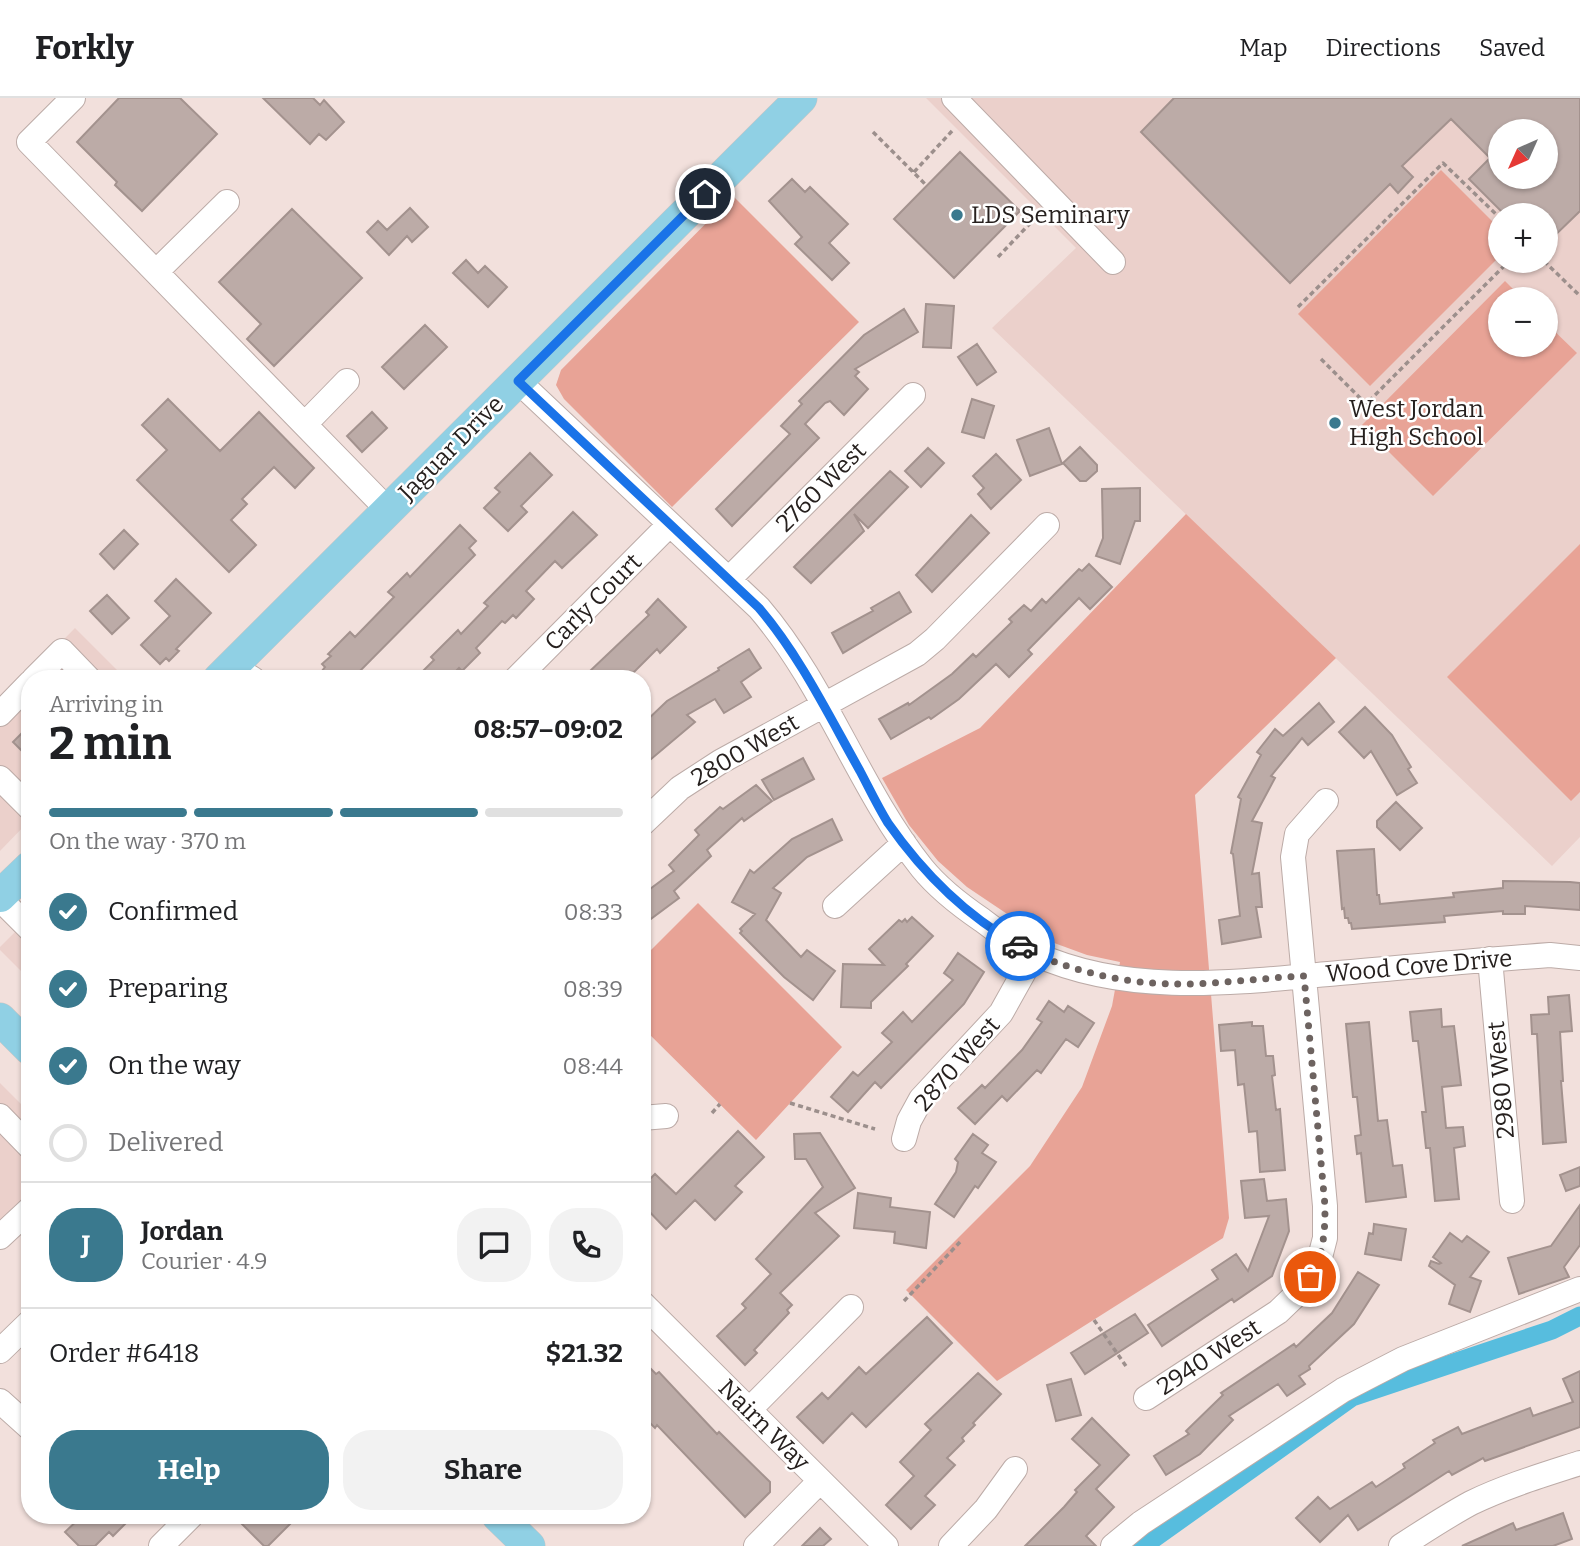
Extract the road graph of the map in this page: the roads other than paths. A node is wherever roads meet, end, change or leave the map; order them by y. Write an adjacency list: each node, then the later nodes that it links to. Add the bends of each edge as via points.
1 (73, 98): 6 (street, via 29,142)
2 (801, 98): 8 (main road, Jaguar Drive)
3 (954, 98): 5 (street)
4 (227, 202): 6 (street)
5 (1113, 262)
6 (156, 272): 10 (street)
7 (347, 381): 10 (street)
8 (518, 381): 11 (main road, Jaguar Drive); 12 (street, Wood Cove Drive)
9 (913, 395): 14 (street, 2760 West)
10 (305, 424): 11 (street)
11 (388, 510): 17 (main road, Jaguar Drive)
12 (669, 525): 14 (street, Wood Cove Drive); 18 (street, Carly Court)
13 (1047, 525): 20 (street, 2800 West, via 917,654)
14 (729, 579): 20 (street, Wood Cove Drive, via 778,630)
15 (43, 670): 16 (street, via 62,651)
16 (80, 670)
17 (240, 670)
18 (525, 670)
19 (21, 692): 21 (street)
20 (823, 705): 25 (street, 2800 West, via 720,762 680,788); 26 (street, Wood Cove Drive, via 887,821)
21 (0, 713)
22 (0, 778): 23 (street)
23 (21, 799)
24 (1326, 801): 34 (street, 2940 West, via 1297,834 1293,857)
25 (651, 815)
26 (904, 843): 29 (street); 31 (street, Wood Cove Drive, via 947,894)
27 (21, 876): 28 (main road)
28 (0, 898): 30 (street)
29 (835, 906)
30 (21, 920)
31 (1034, 954): 34 (street, Wood Cove Drive, via 1114,977 1169,984); 37 (street, 2870 West, via 1001,1013 921,1099)
32 (1580, 958): 33 (street, Wood Cove Drive)
33 (1490, 959): 34 (street, Wood Cove Drive); 38 (street, 2980 West)
34 (1304, 976): 46 (street, 2940 West, via 1325,1206 1325,1238 1318,1265 1278,1312)
35 (0, 1116): 36 (street)
36 (21, 1138)
37 (904, 1139)
38 (1512, 1201)
39 (21, 1215): 40 (street)
40 (3, 1227)
41 (1580, 1289): 60 (street, via 1402,1359 1343,1390)
42 (851, 1307): 48 (street)
43 (651, 1312): 48 (street, Nairn Way)
44 (21, 1331): 45 (street)
45 (0, 1351)
46 (1146, 1398)
47 (0, 1401): 49 (street)
48 (749, 1410): 52 (street, Nairn Way)
49 (21, 1420)
50 (1580, 1463): 61 (street, via 1472,1503)
51 (1016, 1469): 59 (street)
52 (820, 1480): 57 (street); 58 (street, Nairn Way)
53 (183, 1524): 55 (street)
54 (506, 1524): 56 (main road)
55 (161, 1546)
56 (529, 1546)
57 (756, 1546)
58 (886, 1546)
59 (951, 1546)
60 (1112, 1546)
61 (1401, 1546)

